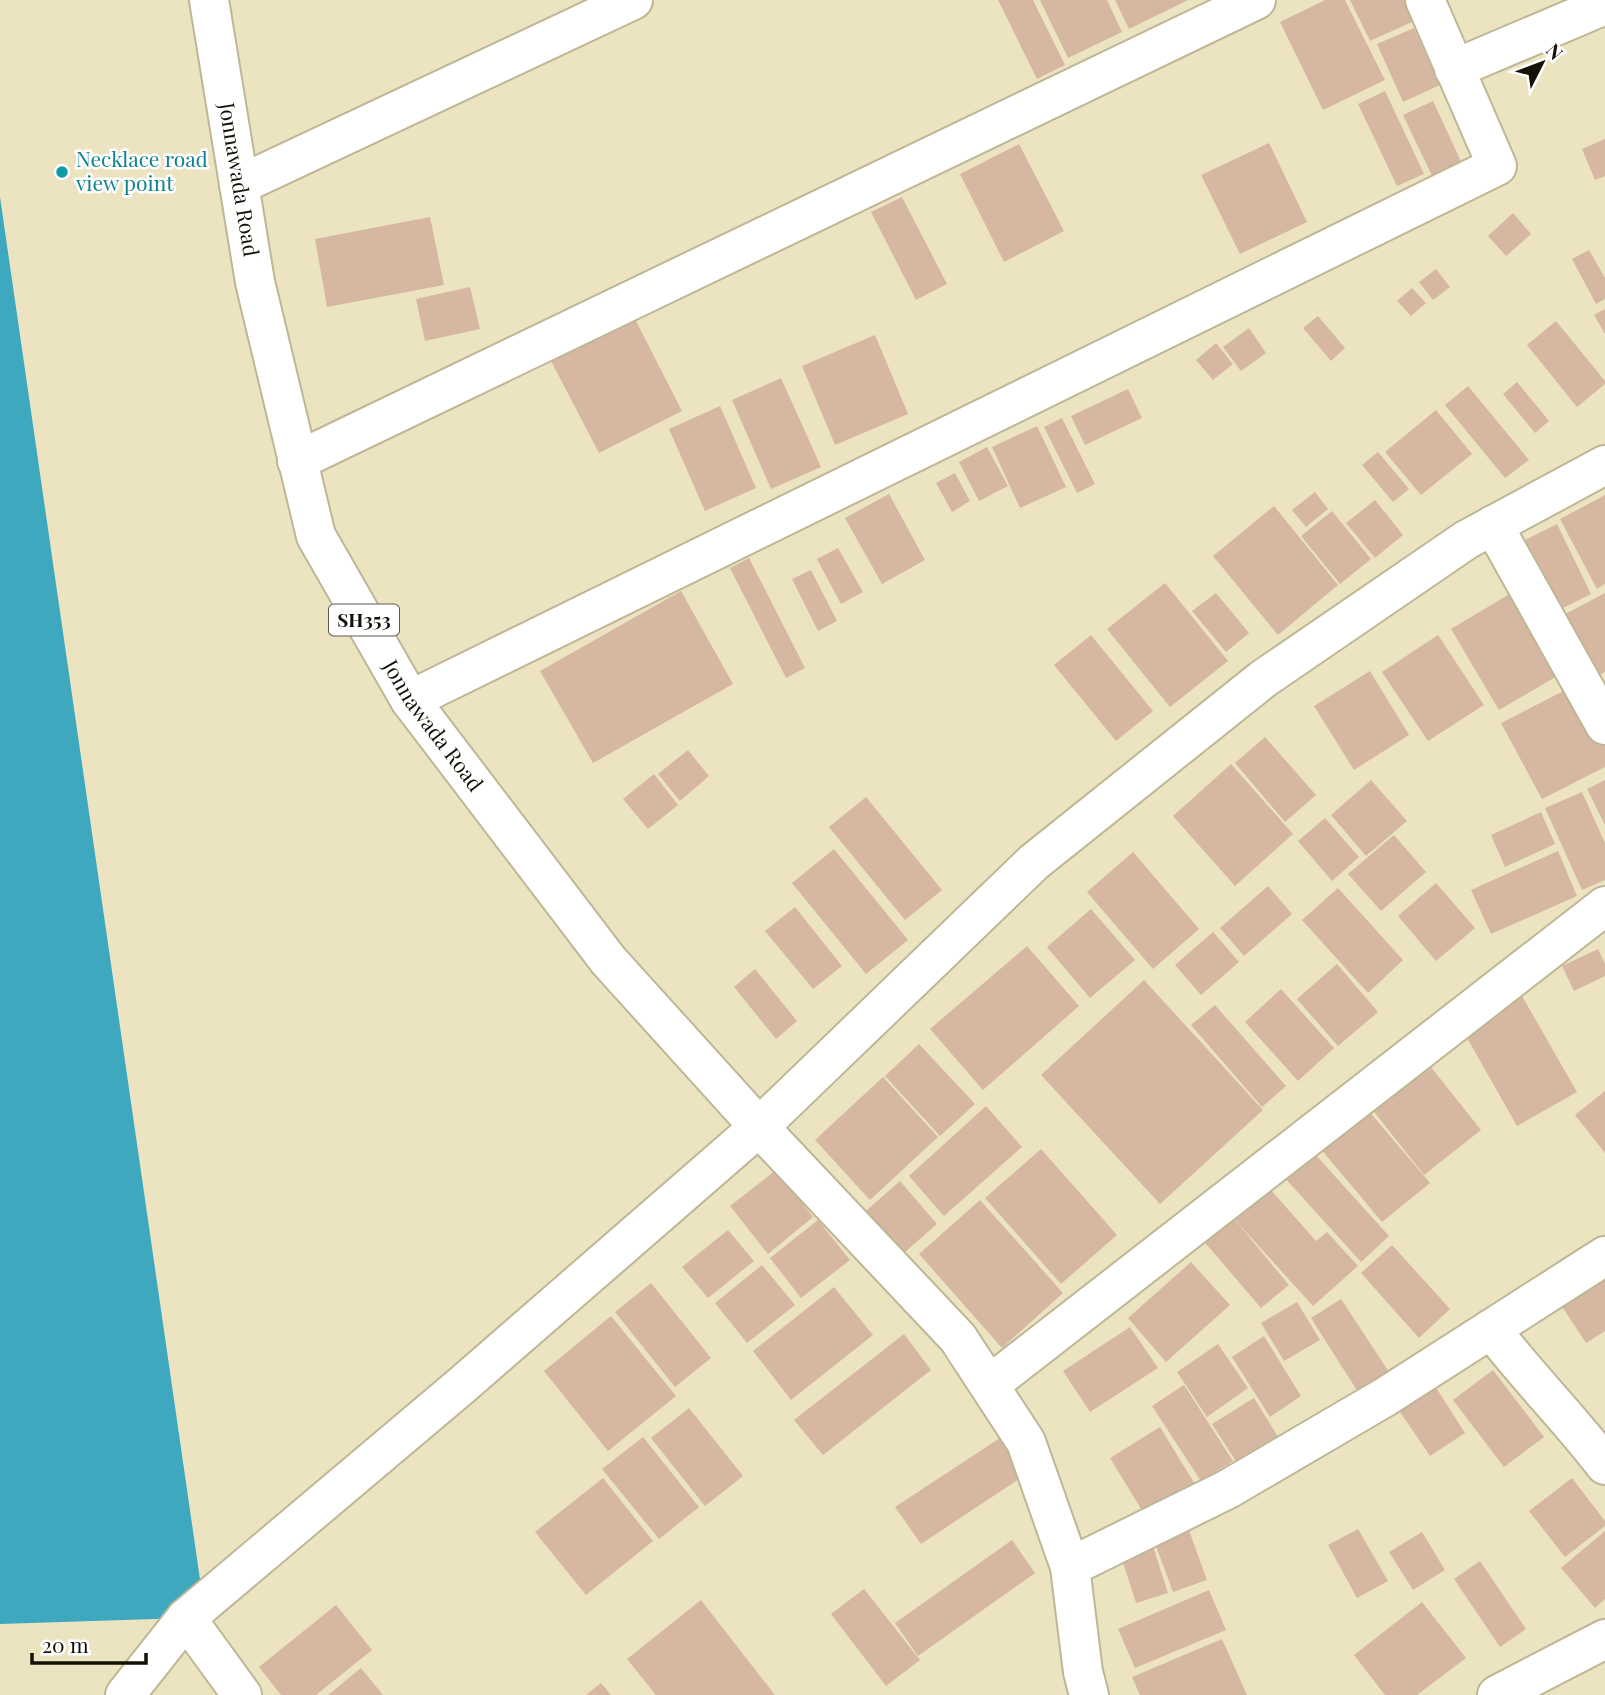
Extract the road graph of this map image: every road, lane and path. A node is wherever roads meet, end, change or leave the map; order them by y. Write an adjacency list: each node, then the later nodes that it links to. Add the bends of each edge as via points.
1 (209, 0): 7 (street, Jonnawada Road / SH353)
2 (633, 0): 7 (street)
3 (1256, 0): 8 (street)
4 (1425, 0): 6 (street)
5 (1605, 5): 6 (street)
6 (1454, 69): 11 (street, via 1497,166)
7 (239, 185): 8 (street, Jonnawada Road / SH353, via 255,282)
8 (298, 461): 11 (street, Jonnawada Road / SH353, via 316,536)
9 (1605, 465): 10 (street)
10 (1493, 525): 12 (street); 14 (street, via 1263,679 1034,862)
11 (410, 699): 14 (street, Jonnawada Road / SH353, via 608,960)
12 (1605, 725)
13 (1605, 906): 17 (street)
14 (759, 1127): 17 (street, Jonnawada Road, via 958,1338); 20 (street, via 461,1387)
15 (1605, 1256): 16 (street)
16 (1492, 1329): 18 (street); 19 (street, via 1228,1489)
17 (989, 1385): 19 (street, Jonnawada Road, via 1026,1442)
18 (1605, 1465)
19 (1070, 1567): 24 (street, Jonnawada Road)
20 (186, 1618): 22 (street); 23 (street)
21 (1605, 1639): 25 (street)
22 (125, 1695)
23 (242, 1695)
24 (1088, 1695)
25 (1499, 1695)

